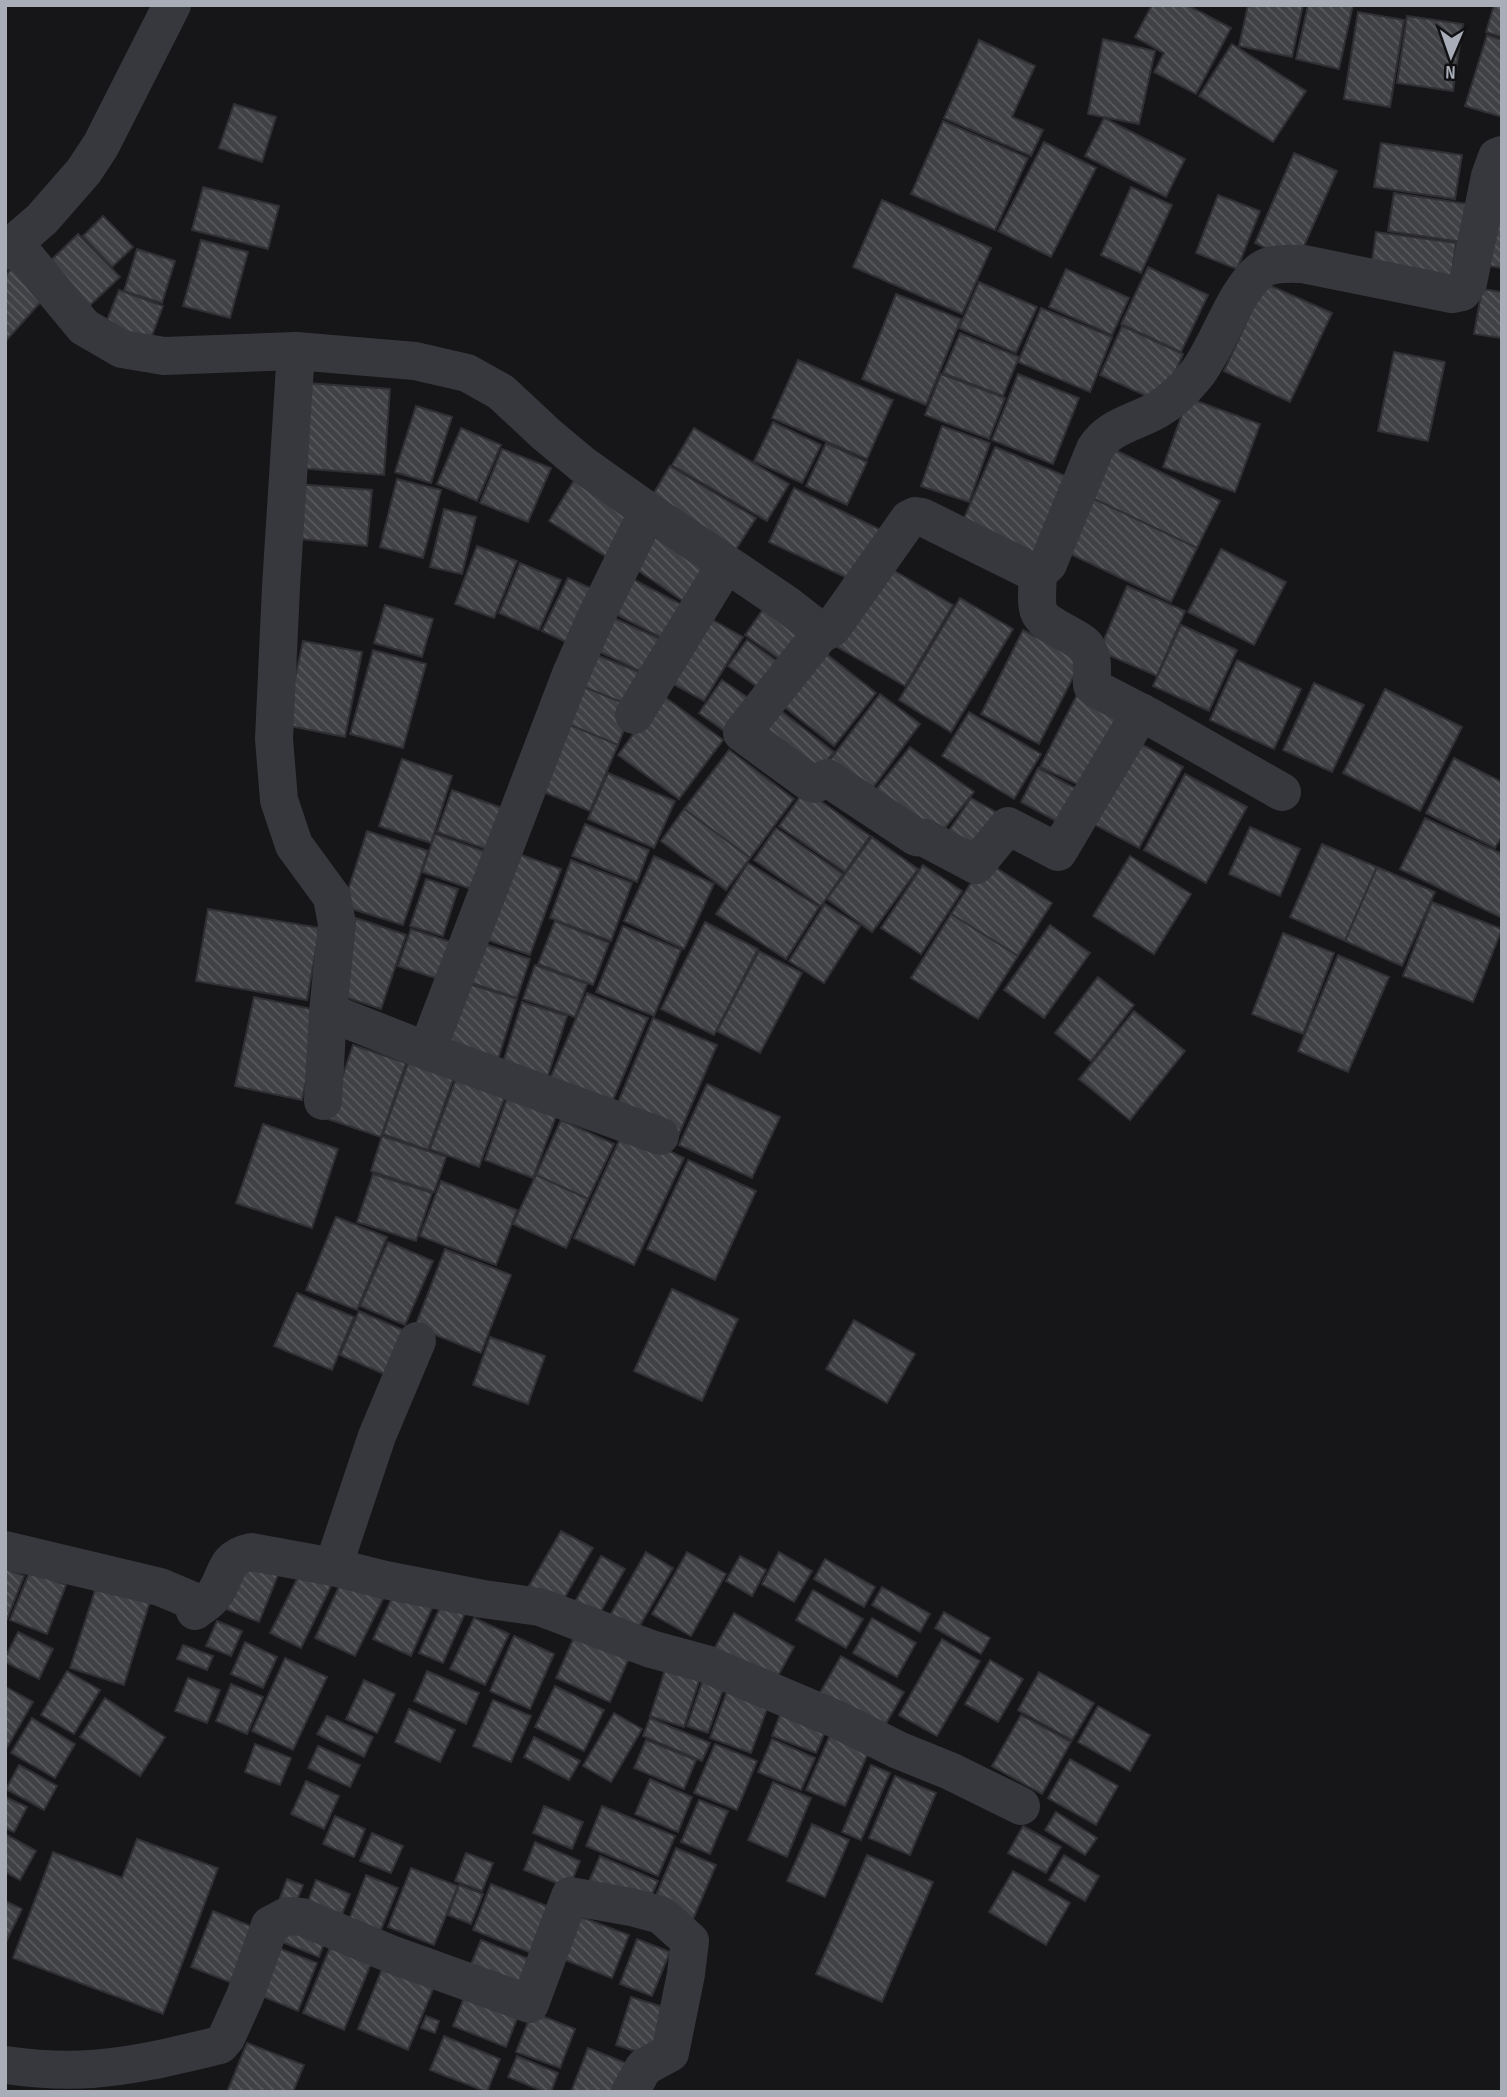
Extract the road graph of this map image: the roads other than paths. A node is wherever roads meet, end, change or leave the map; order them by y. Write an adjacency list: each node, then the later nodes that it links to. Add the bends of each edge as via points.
1 (172, 5): 3 (street, via 101,145 42,219)
2 (1502, 155): 7 (street, via 1490,176 1468,284 1462,292 1451,294 1303,264 1262,270 1246,288 1197,374 1160,409 1114,428 1102,438 1048,564)
3 (10, 247): 4 (street, via 84,327 122,349 164,356)
4 (296, 351): 5 (street, via 415,360 467,373 501,392 583,465); 12 (street, via 274,739 279,800 294,845 332,897 337,924)
5 (648, 511): 6 (street); 13 (street, via 571,674)
6 (726, 564): 8 (street); 10 (street)
7 (1038, 572): 8 (street, via 915,516 832,628); 9 (street, via 1036,604 1044,620 1082,642 1090,652 1093,685 1098,690)
8 (822, 632): 9 (street, via 742,733 809,782 827,778 916,837 976,865 1008,826 1058,852)
9 (1141, 712): 11 (street)
10 (634, 715)
11 (1282, 792)
12 (327, 1012): 13 (street); 14 (street)
13 (427, 1051): 15 (street)
14 (323, 1101)
15 (660, 1136)
16 (417, 1341): 18 (street, via 377,1436)
17 (5, 1550): 18 (street, via 160,1587 191,1600 195,1611 213,1597 231,1561 240,1554 251,1552)
18 (333, 1567): 19 (street, via 540,1607 651,1649 706,1664)
19 (1021, 1806)
20 (5, 2065): 21 (street, via 91,2069)
21 (139, 2077): 22 (street, via 220,2045 270,1925 287,1916 302,1917 530,2004 570,1896 661,1915 690,1941 670,2053 644,2067)
22 (630, 2092)

